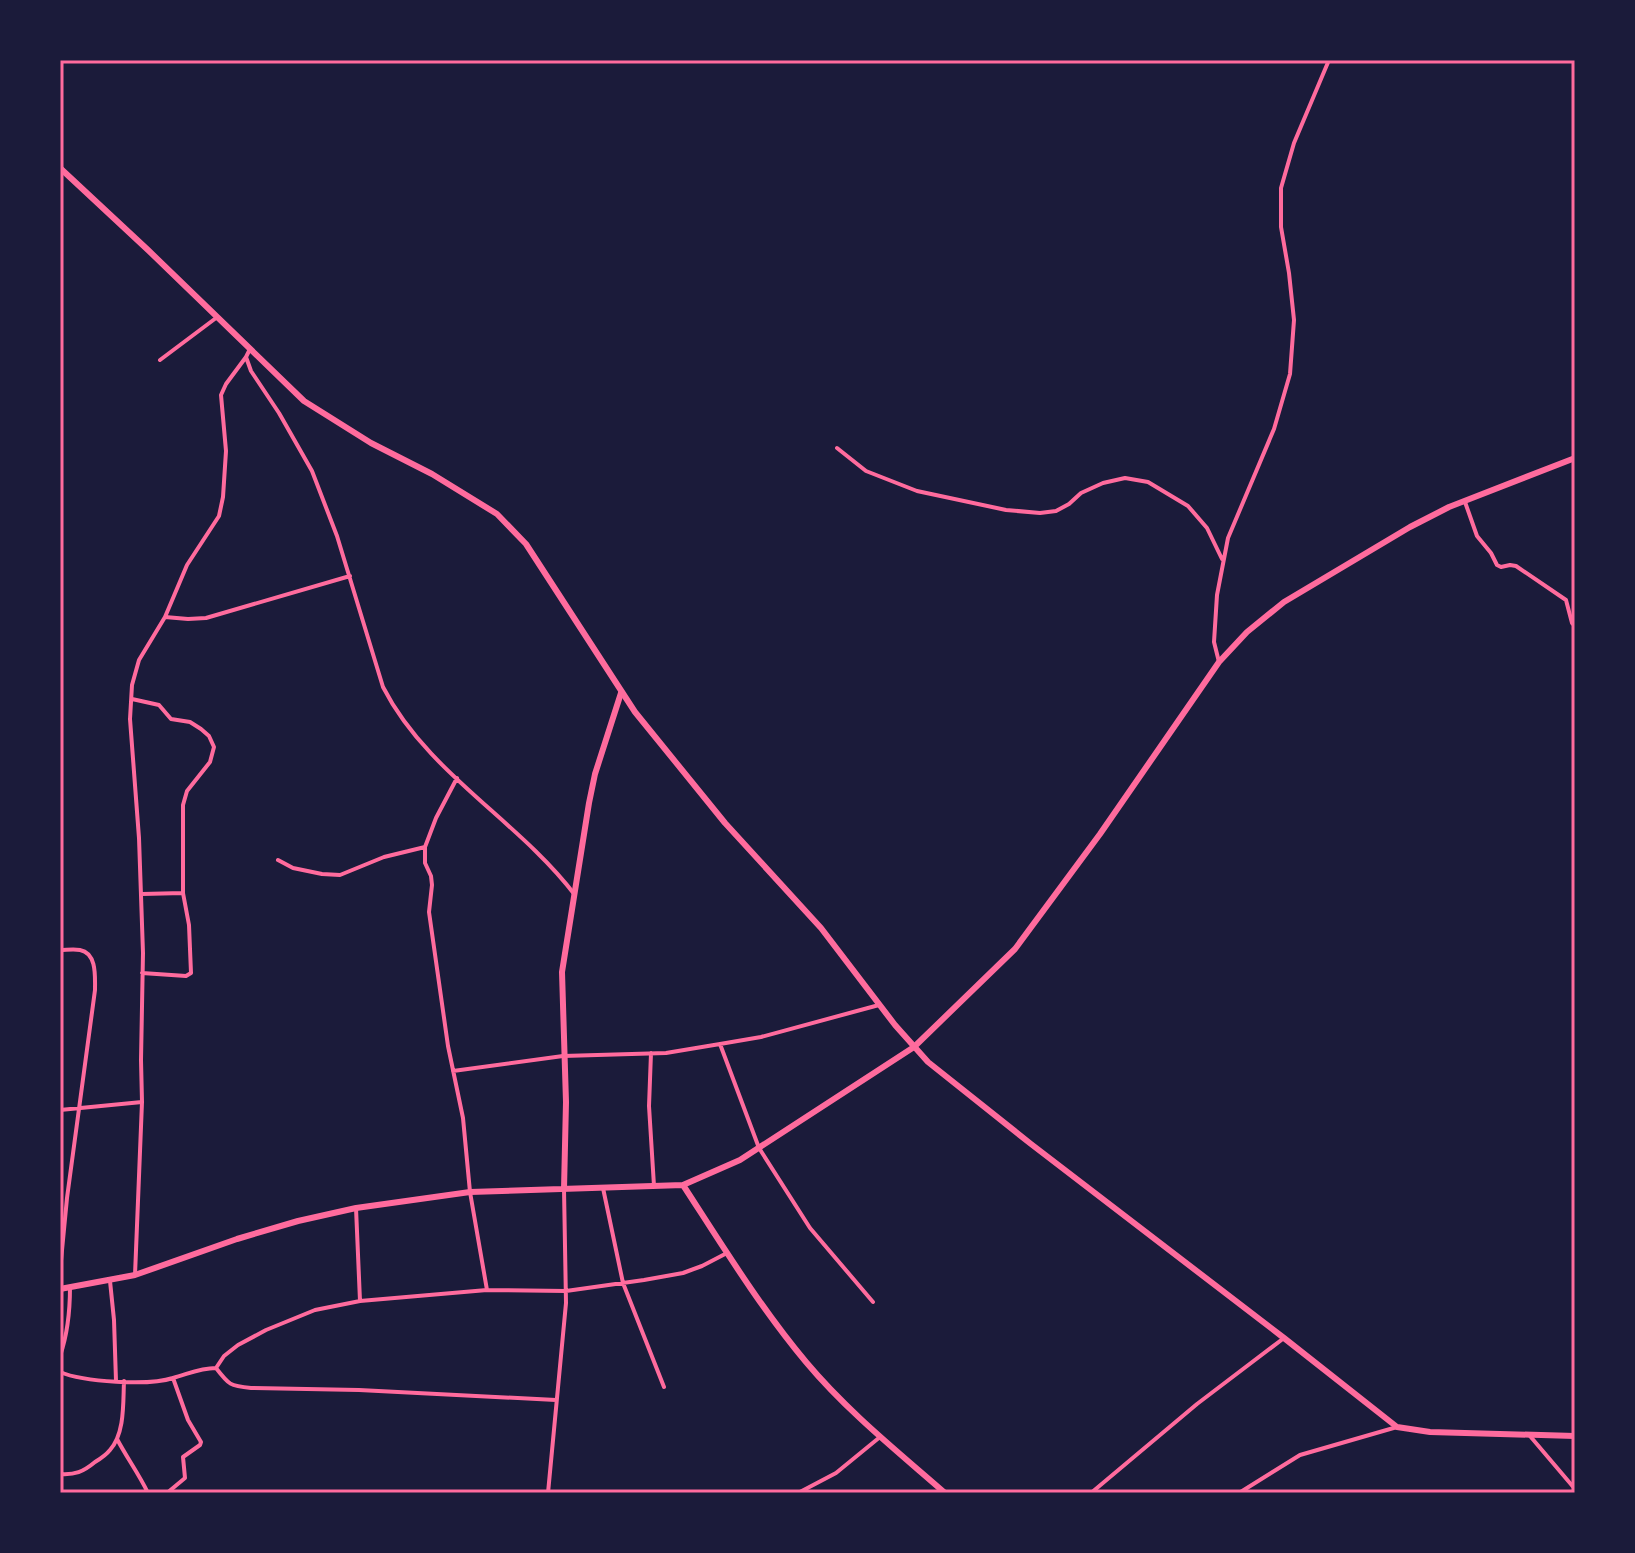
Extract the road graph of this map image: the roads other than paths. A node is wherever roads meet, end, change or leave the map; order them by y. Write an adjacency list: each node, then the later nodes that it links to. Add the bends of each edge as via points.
1 (1329, 60): 10 (street, via 1281,188 1294,320 1290,374)
2 (60, 168): 3 (street)
3 (216, 318): 4 (street); 6 (street)
4 (250, 349): 5 (street); 15 (street, via 325,416 497,514 526,544)
5 (246, 357): 11 (street, via 312,471); 12 (street, via 221,395 226,451 219,516 187,565)
6 (160, 360)
7 (837, 448): 10 (street, via 866,471 917,491 1006,510 1056,511 1103,483 1125,478 1148,482 1188,506 1207,528)
8 (1575, 458): 9 (street)
9 (1464, 501): 13 (street, via 1477,536 1497,565 1516,566 1566,600); 14 (street, via 1284,602)
10 (1223, 562): 14 (street, via 1214,642)
11 (350, 576): 12 (street, via 206,618); 17 (street, via 383,687 411,731)
12 (165, 617): 16 (street, via 139,660)
13 (1575, 626)
14 (1219, 662): 27 (street, via 1015,949)
15 (621, 693): 22 (street, via 595,774); 25 (street, via 702,795 821,928)
16 (132, 699): 20 (street, via 155,703 171,719 190,722 209,736 214,747 207,767 184,798); 21 (street)
17 (457, 778): 18 (street); 22 (street)
18 (425, 847): 19 (street, via 340,875 293,868); 30 (street, via 432,885 429,912)
19 (278, 860)
20 (183, 893): 21 (street); 24 (street, via 191,973)
21 (141, 894): 24 (street)
22 (575, 895): 29 (street, via 562,972)
23 (60, 950): 32 (street, via 82,950 94,968)
24 (142, 973): 31 (street)
25 (879, 1005): 26 (street); 27 (street)
26 (720, 1044): 28 (street); 34 (street)
27 (914, 1047): 34 (street); 52 (street)
28 (651, 1053): 29 (street); 36 (street)
29 (563, 1056): 30 (street); 38 (street)
30 (453, 1071): 39 (street)
31 (142, 1102): 32 (street); 43 (street)
32 (79, 1108): 33 (street); 42 (street)
33 (60, 1110)
34 (759, 1148): 35 (street); 51 (street, via 810,1228)
35 (683, 1185): 36 (street); 41 (street)
36 (654, 1186): 37 (street)
37 (603, 1188): 38 (street); 45 (street)
38 (564, 1189): 39 (street); 49 (street)
39 (470, 1192): 40 (street); 48 (street)
40 (356, 1208): 43 (street, via 237,1239); 50 (street)
41 (727, 1253): 45 (street, via 683,1273); 64 (street, via 807,1363)
42 (60, 1271)
43 (135, 1275): 44 (street)
44 (110, 1281): 46 (street); 57 (street)
45 (623, 1283): 49 (street); 59 (street)
46 (70, 1287): 47 (street); 53 (street)
47 (60, 1289)
48 (487, 1290): 49 (street); 50 (street)
49 (566, 1291): 60 (street)
50 (360, 1301): 54 (street, via 315,1310 266,1330 238,1345)
51 (873, 1302)
52 (1284, 1338): 61 (street); 73 (street)
53 (60, 1356)
54 (216, 1368): 56 (street); 60 (street, via 227,1383 251,1388)
55 (60, 1372): 57 (street)
56 (173, 1378): 58 (street); 69 (street, via 201,1442 183,1457 185,1478)
57 (116, 1381): 58 (street)
58 (124, 1381): 65 (street)
59 (664, 1387)
60 (556, 1400): 70 (street)
61 (1397, 1427): 62 (street); 74 (street, via 1300,1455)
62 (1528, 1434): 63 (street); 67 (street)
63 (1575, 1436)
64 (880, 1437): 71 (street, via 836,1473); 72 (street)
65 (117, 1439): 66 (street, via 85,1470); 68 (street)
66 (60, 1474)
67 (1575, 1489)
68 (148, 1493)
69 (167, 1493)
70 (548, 1493)
71 (798, 1493)
72 (945, 1493)
73 (1091, 1493)
74 (1239, 1493)

